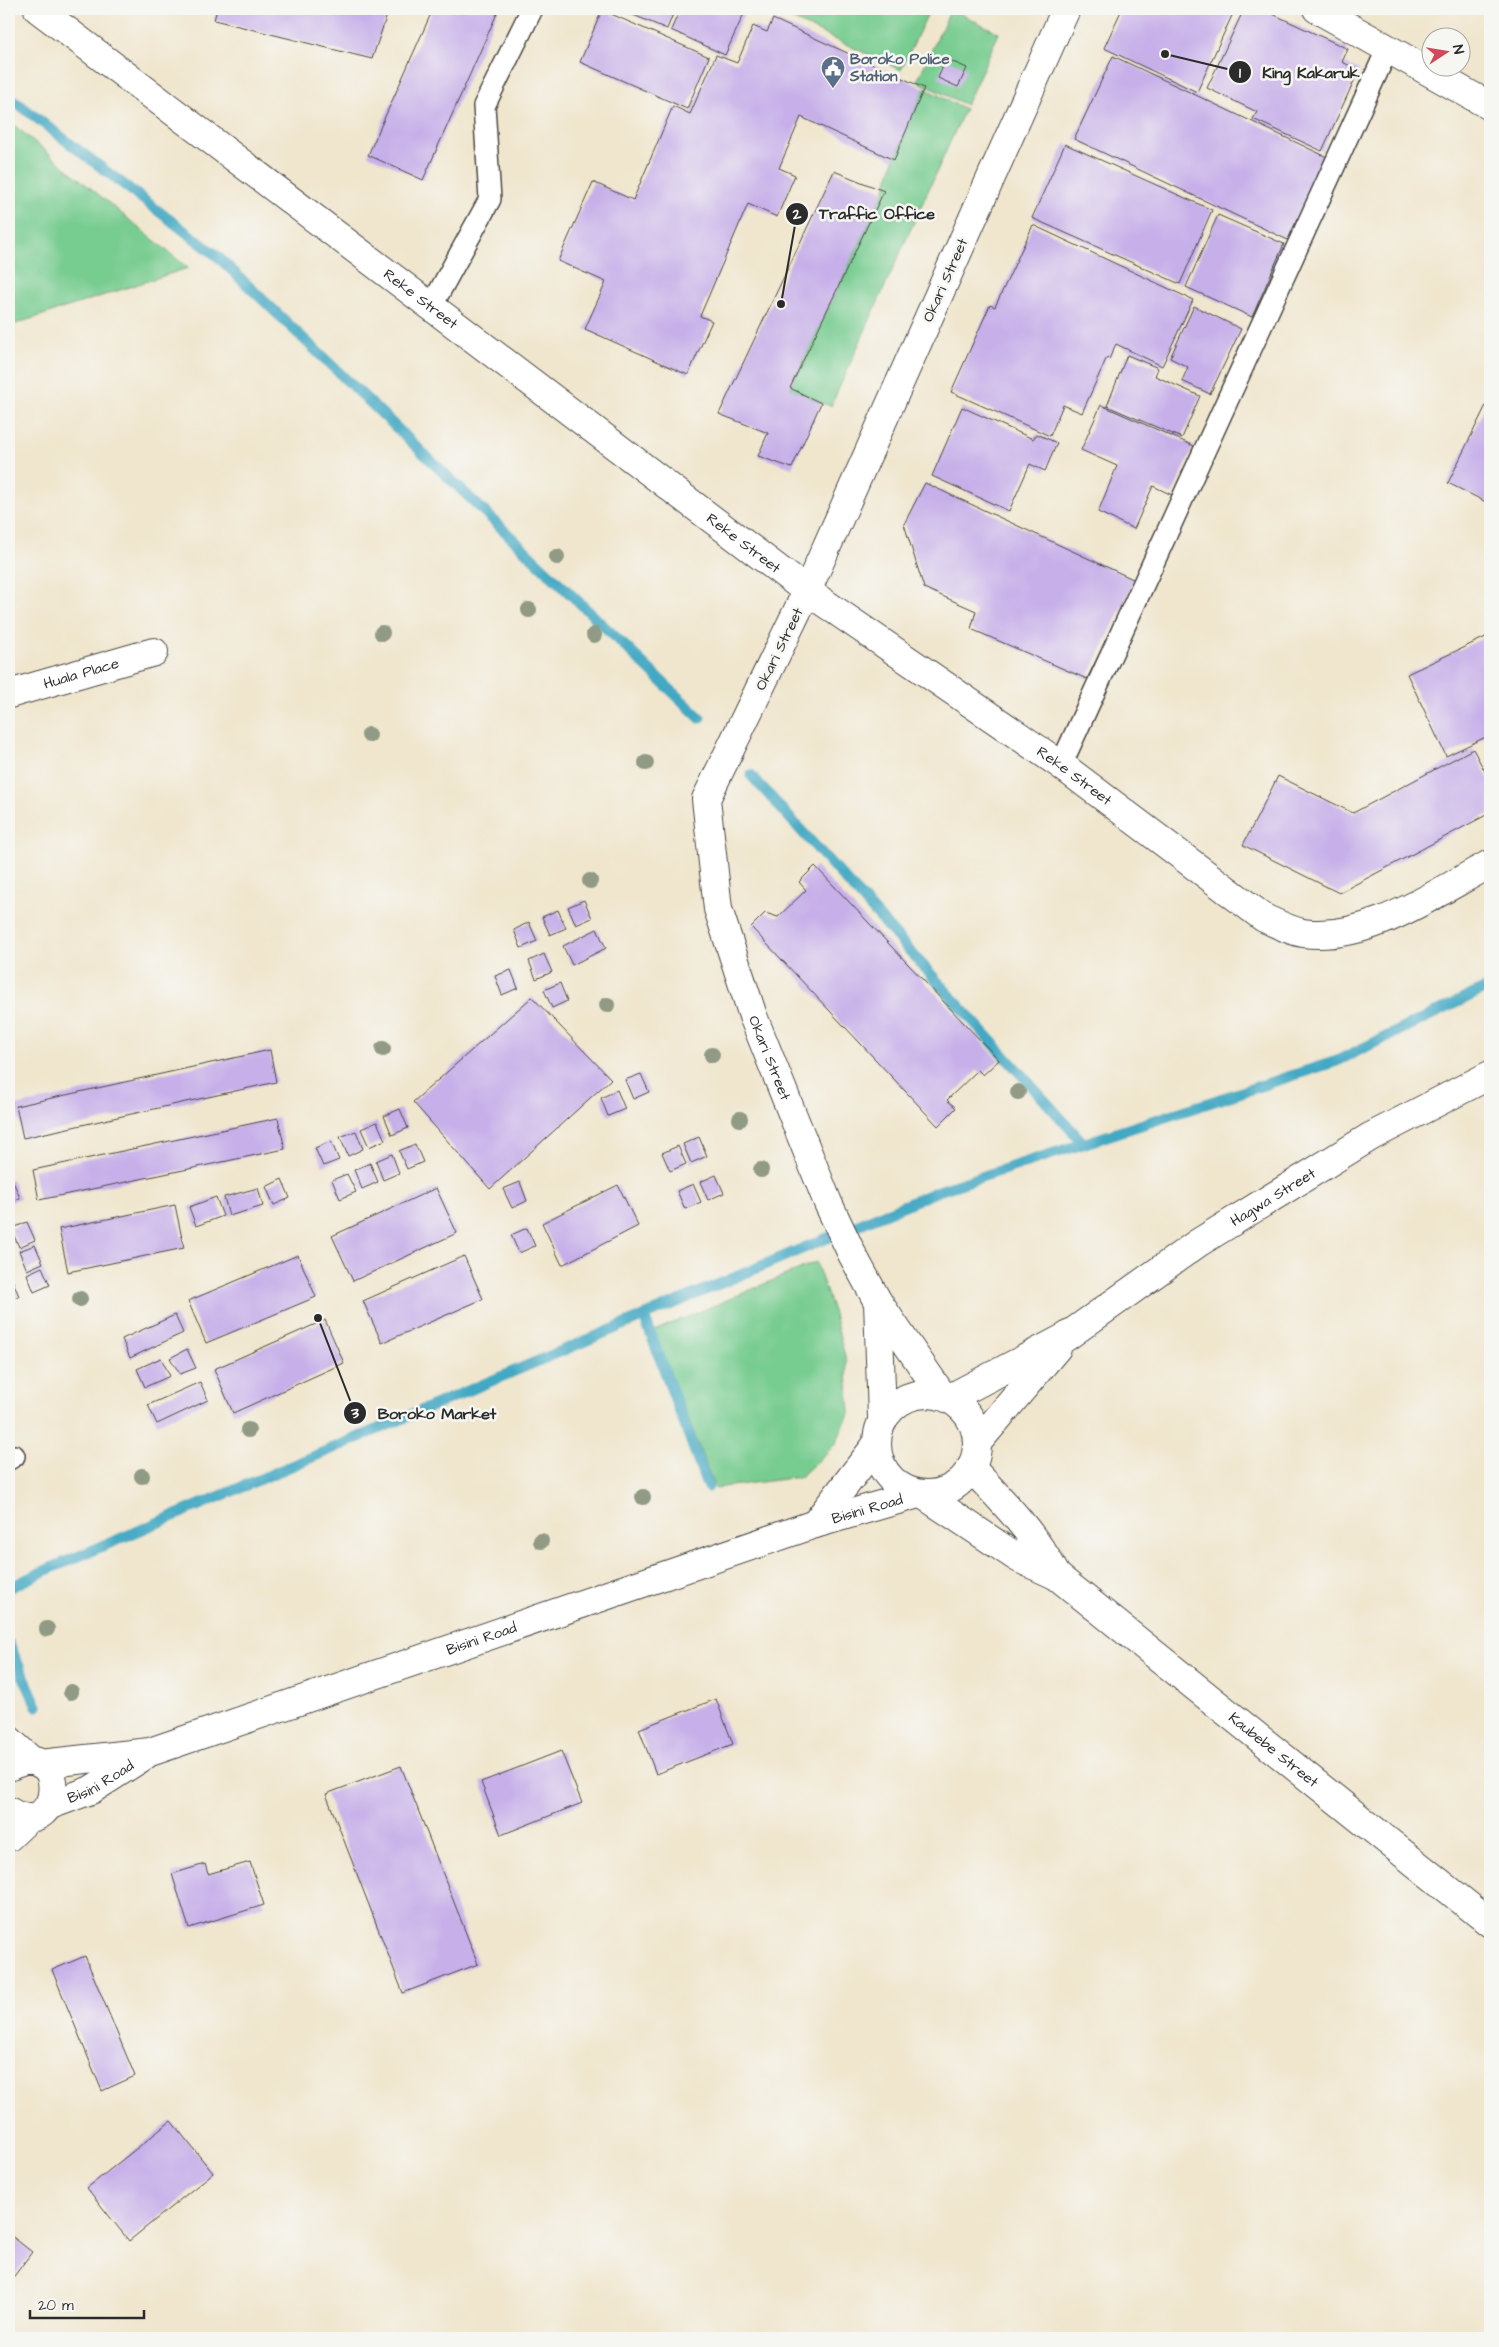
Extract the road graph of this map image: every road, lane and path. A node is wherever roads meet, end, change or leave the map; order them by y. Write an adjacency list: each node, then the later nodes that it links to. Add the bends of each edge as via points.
1 (38, 9): 7 (street, Reke Street)
2 (532, 9): 7 (lane, via 484,106 490,199)
3 (1066, 9): 8 (street, Okari Street)
4 (1317, 9): 5 (street)
5 (1388, 48): 6 (street); 11 (lane)
6 (1490, 106)
7 (431, 307): 8 (street, Reke Street)
8 (807, 591): 11 (street, Reke Street); 14 (street, Okari Street, via 706,799 718,909 753,1016 828,1203)
9 (154, 652): 10 (street, Huala Place)
10 (9, 694)
11 (1061, 765): 12 (street, Reke Street, via 1264,918 1302,933 1335,934 1386,920)
12 (1490, 864)
13 (1490, 1075): 15 (street, Hagwa Street, via 1370,1137 1214,1233)
14 (878, 1302): 16 (street, Okari Street); 17 (street, Okari Street)
15 (1066, 1337): 16 (street, Hagwa Street); 19 (street, Hagwa Street)
16 (946, 1396): 17 (street, via 916,1394 902,1399); 19 (street, via 968,1414 974,1428)
17 (882, 1417): 18 (street)
18 (877, 1444): 20 (street, via 879,1461 895,1483); 21 (street, Bisini Road)
19 (974, 1456): 20 (street, via 964,1478 945,1491); 22 (street, Kaubebe Street, via 1045,1553)
20 (920, 1494): 21 (street, Bisini Road); 22 (street, Kaubebe Street, via 1018,1558)
21 (815, 1524): 24 (street, Bisini Road)
22 (1058, 1576): 28 (street, Kaubebe Street)
23 (9, 1740): 25 (street)
24 (150, 1752): 25 (street, Bisini Road); 26 (street, Bisini Road, via 91,1790)
25 (27, 1764): 26 (street, via 52,1779 54,1788)
26 (29, 1812): 27 (street, Bisini Road)
27 (9, 1837)
28 (1490, 1923)

